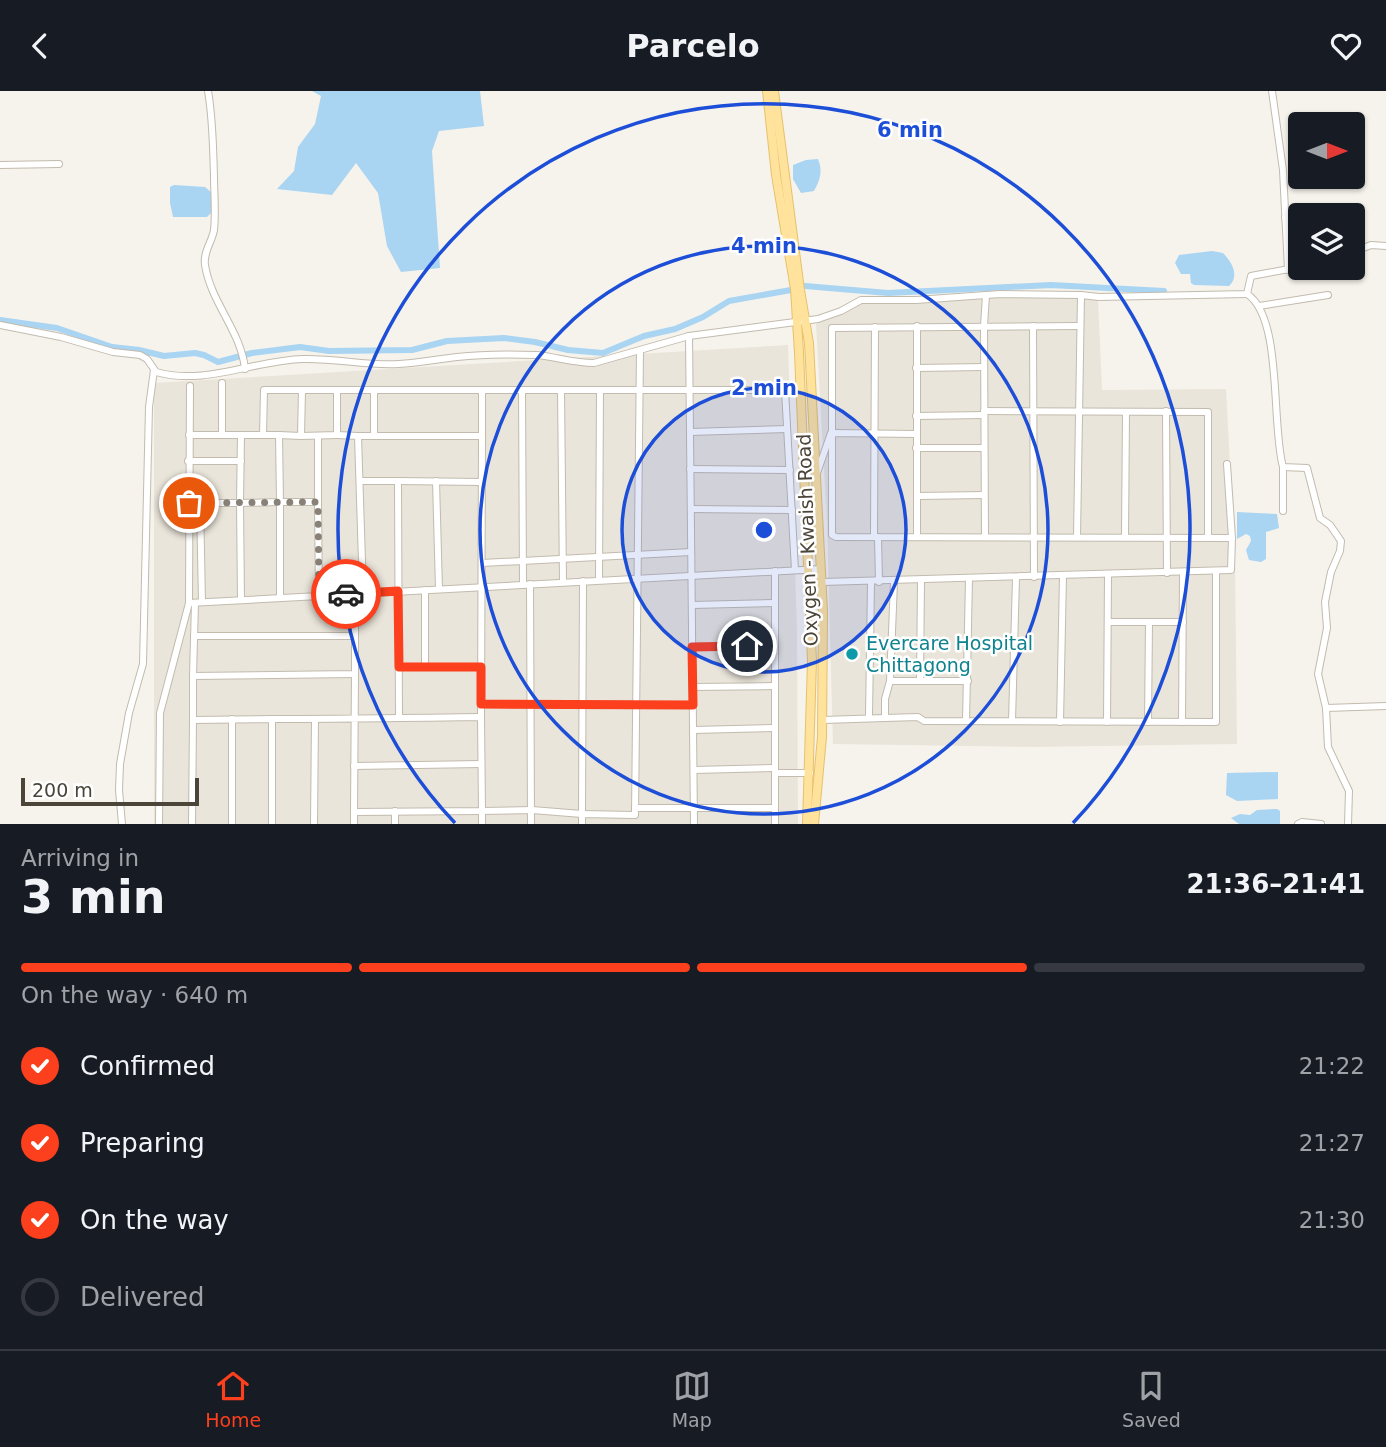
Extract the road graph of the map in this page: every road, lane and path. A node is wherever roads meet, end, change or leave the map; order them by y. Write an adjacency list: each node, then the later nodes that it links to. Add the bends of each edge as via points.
1 (208, 91): 28 (street, via 215,197 214,231 205,265 213,296 236,334)
2 (767, 91): 17 (main road, Oxygen - Kwaish Road)
3 (774, 91): 17 (main road, Oxygen - Kwaish Road)
4 (1272, 91): 7 (street)
5 (59, 164): 6 (street)
6 (0, 165)
7 (1285, 218): 8 (street); 11 (street)
8 (1288, 218)
9 (1386, 246): 10 (street)
10 (1365, 247)
11 (1288, 270): 12 (street, via 1251,276)
12 (1247, 294): 14 (street); 16 (street)
13 (986, 295): 14 (street); 17 (street, via 861,300); 20 (street)
14 (1081, 295): 22 (street)
15 (1328, 295): 16 (street)
16 (1259, 306): 70 (street, via 1271,344)
17 (801, 322): 24 (street); 42 (main road, Oxygen - Kwaish Road); 73 (main road, Oxygen - Kwaish Road, via 810,343)
18 (0, 325): 29 (street, via 140,355)
19 (917, 326): 20 (street); 23 (street); 27 (street)
20 (984, 326): 21 (street); 26 (street)
21 (1033, 326): 22 (street); 44 (street)
22 (1080, 326): 45 (street)
23 (875, 327): 51 (street, via 832,328); 52 (street)
24 (689, 336): 25 (street); 40 (street)
25 (640, 351): 28 (street, via 594,363 538,355 460,356 398,364 306,358); 39 (street)
26 (984, 367): 27 (street); 47 (street)
27 (916, 368): 48 (street)
28 (245, 369): 29 (street, via 198,374)
29 (154, 370): 192 (street, via 149,407 143,664 120,764)
30 (222, 383): 55 (street)
31 (190, 386): 54 (street)
32 (302, 390): 33 (street); 57 (street, via 264,390); 60 (street)
33 (337, 390): 34 (street); 59 (street)
34 (374, 390): 35 (street); 63 (street)
35 (482, 390): 36 (street); 64 (street)
36 (522, 390): 37 (street); 101 (street)
37 (561, 390): 38 (street); 100 (street)
38 (600, 390): 39 (street); 99 (street)
39 (639, 390): 40 (street); 98 (street)
40 (690, 390): 41 (street); 50 (street)
41 (785, 390): 42 (street); 49 (street)
42 (801, 390): 105 (main road, Oxygen - Kwaish Road)
43 (1166, 411): 46 (street); 88 (street); 95 (street, via 1208,412)
44 (1032, 412): 45 (street); 47 (street); 92 (street)
45 (1079, 412): 46 (street); 93 (street)
46 (1126, 412): 94 (street)
47 (984, 413): 48 (street); 66 (street)
48 (916, 416): 53 (street)
49 (788, 429): 50 (street); 72 (street)
50 (690, 432): 71 (street)
51 (831, 433): 52 (street); 73 (street); 89 (street, via 832,535)
52 (874, 433): 53 (street); 89 (street)
53 (916, 434): 65 (street)
54 (189, 435): 55 (street); 67 (street)
55 (222, 435): 56 (street)
56 (241, 435): 57 (street); 68 (street)
57 (263, 435): 58 (street)
58 (279, 435): 60 (street); 80 (street)
59 (337, 435): 61 (street); 62 (street)
60 (301, 436): 61 (street)
61 (318, 436): 81 (street)
62 (358, 436): 63 (street); 74 (street)
63 (374, 436): 64 (street)
64 (482, 436): 77 (street)
65 (916, 448): 66 (street); 79 (street)
66 (984, 448): 78 (street)
67 (188, 461): 68 (street); 82 (street)
68 (240, 461): 84 (street)
69 (1227, 464): 96 (street)
70 (1283, 467): 87 (street); 160 (street, via 1307,468 1320,518 1341,541 1325,602 1327,628 1318,674)
71 (690, 469): 72 (street); 85 (street)
72 (790, 470): 86 (street)
73 (816, 477): 103 (main road, Oxygen - Kwaish Road)
74 (360, 481): 75 (street); 130 (street)
75 (398, 481): 76 (street); 129 (street)
76 (436, 481): 77 (street); 127 (street)
77 (482, 482): 102 (street)
78 (984, 495): 79 (street); 91 (street)
79 (917, 496): 90 (street)
80 (280, 502): 81 (street); 84 (street); 132 (street)
81 (318, 502): 131 (street)
82 (189, 503): 83 (street); 134 (street)
83 (200, 503): 84 (street); 134 (street)
84 (240, 503): 133 (street)
85 (691, 509): 86 (street); 97 (street)
86 (792, 510): 104 (street)
87 (1283, 511)
88 (1167, 536): 94 (street); 95 (street); 109 (street)
89 (876, 537): 90 (street); 123 (street)
90 (917, 537): 91 (street)
91 (985, 537): 92 (street)
92 (1032, 537): 93 (street); 113 (street)
93 (1077, 537): 94 (street)
94 (1125, 537)
95 (1208, 537): 96 (street)
96 (1232, 538): 107 (street, via 1231,570)
97 (691, 552): 98 (street); 110 (street)
98 (639, 553): 99 (street); 114 (street)
99 (599, 558): 100 (street); 117 (street)
100 (562, 559): 101 (street); 120 (street)
101 (523, 562): 102 (street); 125 (street)
102 (482, 563): 126 (street)
103 (821, 569): 105 (street); 121 (main road, Oxygen - Kwaish Road)
104 (795, 570): 105 (street); 106 (street)
105 (810, 570): 183 (main road, Oxygen - Kwaish Road)
106 (775, 571): 110 (street); 135 (street)
107 (1216, 571): 108 (street); 176 (street, via 1216,722)
108 (1183, 572): 109 (street); 139 (street)
109 (1167, 573): 111 (street)
110 (692, 575): 114 (street); 136 (street)
111 (1108, 575): 112 (street); 137 (street)
112 (1063, 576): 113 (street); 173 (street)
113 (1034, 577): 115 (street)
114 (639, 578): 117 (street); 157 (street)
115 (1016, 578): 116 (street); 172 (street)
116 (969, 579): 119 (street); 151 (street)
117 (599, 580): 118 (street)
118 (583, 581): 120 (street); 156 (street)
119 (921, 581): 124 (street); 150 (street)
120 (563, 582): 125 (street)
121 (822, 582): 122 (street); 170 (main road, Oxygen - Kwaish Road)
122 (871, 582): 123 (street); 161 (street)
123 (879, 582): 124 (street)
124 (894, 582): 149 (street)
125 (526, 584): 126 (street); 155 (street)
126 (482, 587): 127 (street); 146 (street)
127 (439, 589): 128 (street)
128 (425, 590): 129 (street); 145 (street)
129 (398, 591): 130 (street); 144 (street)
130 (359, 594): 131 (street); 141 (street)
131 (319, 596): 132 (street)
132 (280, 598): 133 (street)
133 (241, 600): 134 (street)
134 (195, 603): 140 (street); 193 (street, via 160,713)
135 (775, 603): 136 (street); 142 (street)
136 (692, 605): 143 (street)
137 (1108, 622): 138 (street); 174 (street)
138 (1149, 622): 139 (street); 175 (street)
139 (1183, 622): 176 (street)
140 (194, 636): 141 (street); 148 (street)
141 (355, 636): 147 (street)
142 (775, 645): 143 (street); 152 (street)
143 (692, 647): 153 (street)
144 (399, 667): 145 (street); 164 (street)
145 (425, 667): 146 (street)
146 (481, 667): 154 (street)
147 (355, 674): 148 (street); 163 (street)
148 (193, 676): 169 (street)
149 (890, 681): 150 (street); 165 (street)
150 (920, 681): 151 (street)
151 (968, 681): 171 (street)
152 (775, 686): 153 (street); 177 (street)
153 (693, 687): 158 (street)
154 (481, 704): 155 (street); 162 (street)
155 (531, 704): 156 (street); 186 (street)
156 (583, 704): 157 (street); 191 (street)
157 (637, 704): 158 (street); 185 (street)
158 (693, 705): 178 (street)
159 (1386, 706): 160 (street)
160 (1326, 708): 209 (street, via 1328,747 1349,791)
161 (869, 716)
162 (481, 717): 164 (street); 179 (street)
163 (354, 718): 164 (street); 168 (street); 180 (street)
164 (399, 718)
165 (885, 718): 170 (street); 171 (street)
166 (232, 719): 167 (street); 169 (street); 195 (street)
167 (272, 719): 168 (street); 196 (street)
168 (315, 719): 197 (street)
169 (193, 720): 194 (street)
170 (822, 720): 183 (main road, Oxygen - Kwaish Road)
171 (966, 721): 172 (street)
172 (1012, 721): 173 (street)
173 (1060, 722): 174 (street)
174 (1107, 722): 175 (street)
175 (1149, 722): 176 (street)
176 (1182, 722)
177 (775, 728): 178 (street); 182 (street)
178 (693, 730): 181 (street)
179 (481, 764): 180 (street); 189 (street)
180 (354, 766): 190 (street)
181 (694, 770): 182 (street); 187 (street)
182 (775, 771): 183 (street); 184 (street)
183 (815, 773): 205 (main road, Oxygen - Kwaish Road); 206 (main road, Oxygen - Kwaish Road)
184 (775, 808): 187 (street); 204 (street)
185 (635, 809): 187 (street); 191 (street, via 635,815)
186 (532, 810): 189 (street); 191 (street); 201 (street)
187 (694, 810): 203 (street)
188 (395, 811): 189 (street); 190 (street); 199 (street)
189 (482, 811): 200 (street)
190 (354, 812): 198 (street)
191 (582, 814): 202 (street)
192 (122, 824)
193 (159, 824)
194 (192, 824)
195 (232, 824)
196 (272, 824)
197 (314, 824)
198 (354, 824)
199 (395, 824)
200 (482, 824)
201 (531, 824)
202 (582, 824)
203 (694, 824)
204 (775, 824)
205 (807, 824)
206 (814, 824)
207 (1298, 824): 208 (street)
208 (1321, 824)
209 (1348, 824)

